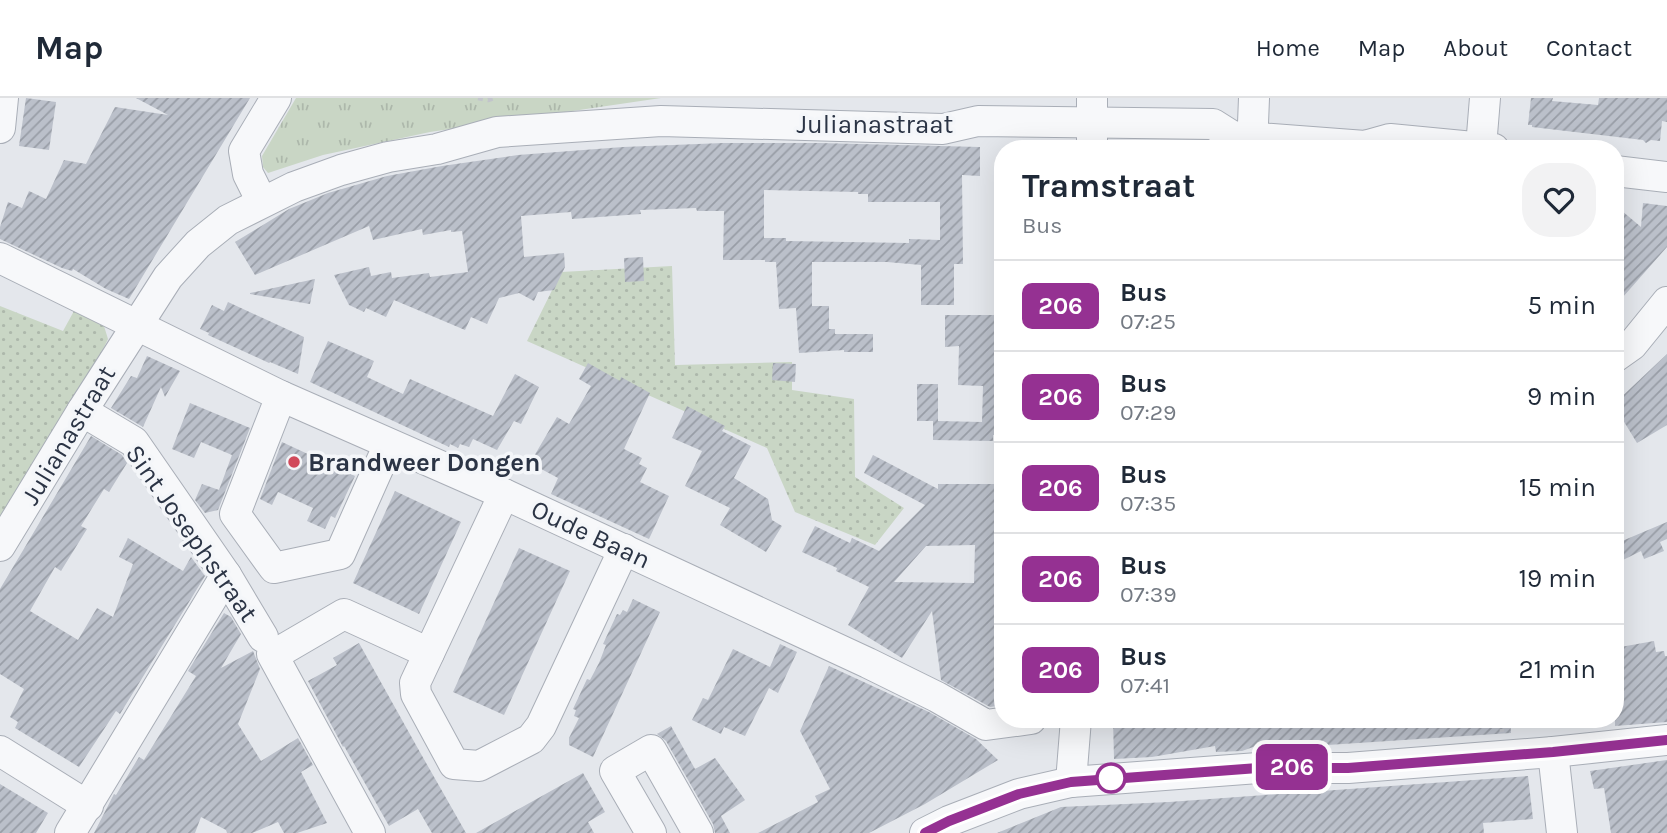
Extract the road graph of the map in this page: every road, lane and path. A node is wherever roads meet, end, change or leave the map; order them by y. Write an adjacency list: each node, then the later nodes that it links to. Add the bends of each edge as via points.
1 (4, 98): 9 (street)
2 (276, 98): 15 (street, via 244,151 248,174)
3 (478, 98): 4 (path)
4 (495, 98)
5 (1254, 98): 11 (street)
6 (1485, 98): 12 (street)
7 (706, 111): 8 (street, Julianastraat, via 943,129 978,121); 15 (street, Julianastraat, via 661,121 497,132 341,170)
8 (1092, 123): 10 (street, Julianastraat, via 1213,124)
9 (0, 128)
10 (1237, 140)
11 (1243, 140)
12 (1487, 140)
13 (1624, 172): 14 (street)
14 (1667, 177)
15 (262, 202): 18 (street, Julianastraat, via 228,220 198,244)
16 (0, 258): 18 (street, Oude Baan)
17 (1667, 302): 19 (street)
18 (136, 324): 20 (street, Oude Baan); 21 (street, Julianastraat)
19 (1624, 351)
20 (281, 396): 22 (street, Oude Baan); 22 (street, via 236,514 274,568 340,554)
21 (82, 411): 24 (street, Julianastraat); 26 (street, Sint Josephstraat, via 134,442)
22 (390, 444): 23 (street, Oude Baan)
23 (504, 494): 25 (street, Oude Baan); 28 (street)
24 (0, 546)
25 (624, 549): 28 (street, via 541,726 530,739 479,766 454,764 416,694 415,683); 29 (street, Oude Baan, via 868,663 986,725)
26 (226, 575): 27 (street, Sint Josephstraat); 35 (street)
27 (273, 647): 28 (street, via 344,614); 38 (street, Sint Josephstraat)
28 (429, 653)
29 (994, 724)
30 (1075, 728): 34 (street)
31 (1667, 740): 33 (street)
32 (0, 751): 35 (street)
33 (1553, 752): 34 (street); 41 (street)
34 (1071, 782): 36 (street, via 1019,794)
35 (88, 806): 37 (street)
36 (943, 829)
37 (70, 833)
38 (370, 833)
39 (651, 833): 40 (street, via 615,771 651,750)
40 (698, 833)
41 (1562, 833)

